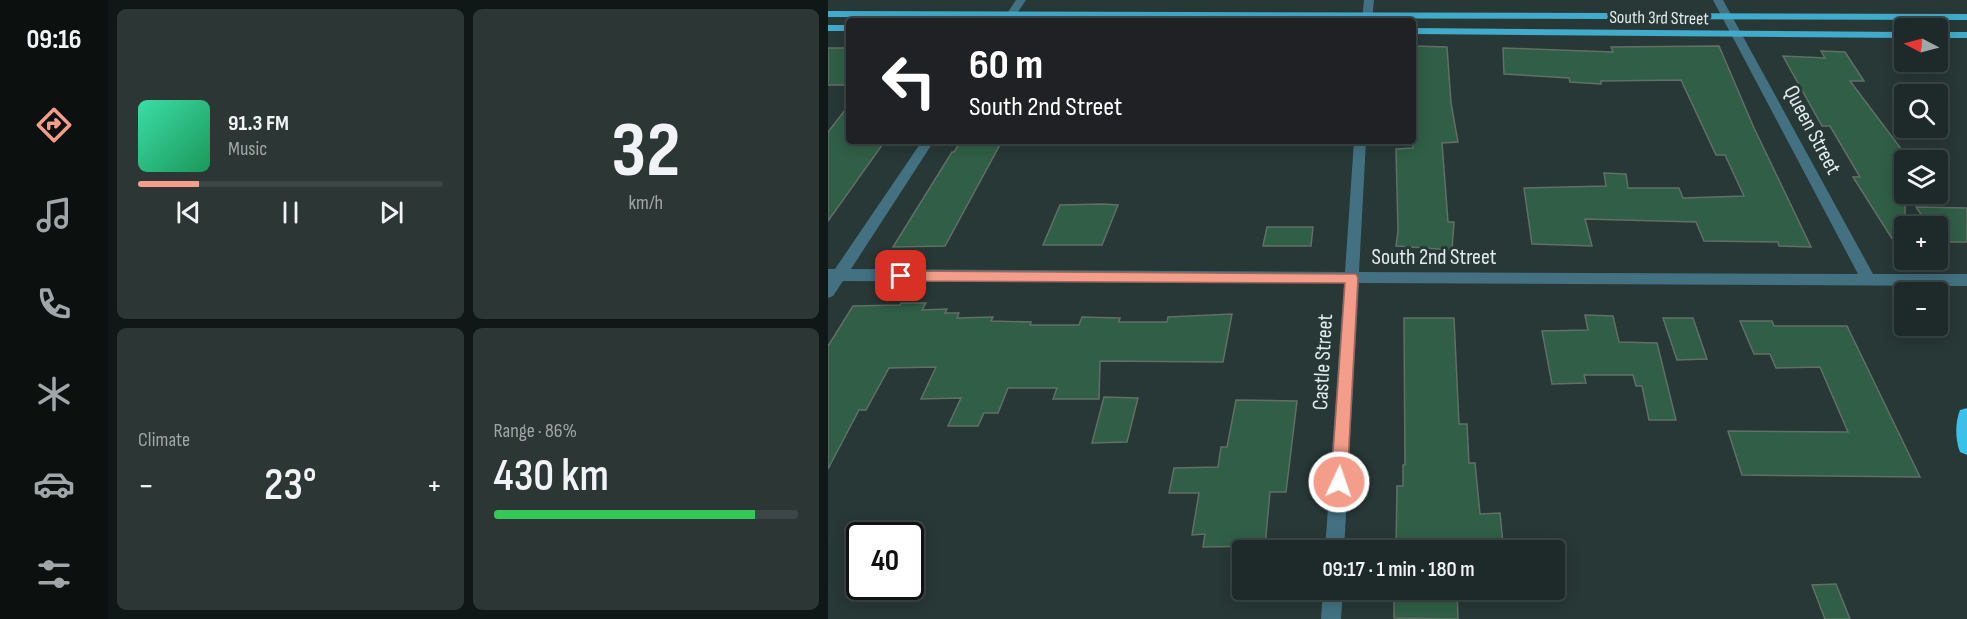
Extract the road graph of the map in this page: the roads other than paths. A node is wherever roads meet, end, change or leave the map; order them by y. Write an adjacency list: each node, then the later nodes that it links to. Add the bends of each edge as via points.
1 (1021, 0): 7 (street)
2 (1369, 0): 8 (street)
3 (1718, 0): 5 (street, Queen Street)
4 (828, 14): 7 (main road, South 3rd Street)
5 (1728, 17): 6 (main road, South 3rd Street); 8 (main road, South 3rd Street); 12 (street, Queen Street)
6 (1967, 17)
7 (1009, 18): 8 (main road, South 3rd Street)
8 (1368, 18)
9 (828, 28): 10 (main road)
10 (846, 28)
11 (1416, 31): 12 (main road, South 3rd Street)
12 (1737, 35): 13 (main road, South 3rd Street); 20 (street, Queen Street)
13 (1894, 35)
14 (1948, 35): 15 (main road)
15 (1967, 35)
16 (926, 144): 18 (street)
17 (1360, 144): 19 (street, Castle Street)
18 (834, 275): 19 (street, South 2nd Street); 22 (street)
19 (1352, 278): 20 (street, South 2nd Street); 25 (street, Castle Street)
20 (1869, 280): 21 (street, South 2nd Street)
21 (1967, 280)
22 (828, 292)
23 (1967, 417): 24 (highway)
24 (1967, 444)
25 (1336, 540)
26 (1332, 600): 27 (street)
27 (1331, 619)

